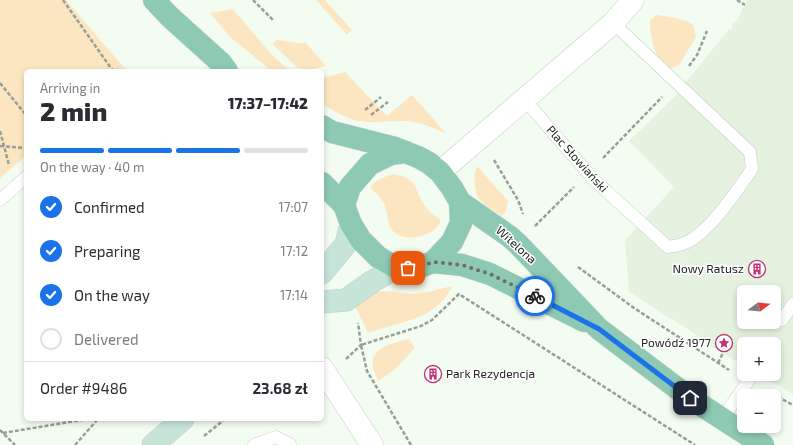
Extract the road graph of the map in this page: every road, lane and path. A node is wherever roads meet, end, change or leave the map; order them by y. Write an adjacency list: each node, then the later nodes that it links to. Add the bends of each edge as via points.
1 (63, 0): 10 (path)
2 (154, 0): 9 (main road)
3 (253, 0): 7 (path)
4 (633, 0): 8 (street)
5 (737, 0): 6 (path)
6 (745, 5)
7 (274, 21)
8 (613, 23): 13 (street); 13 (lane, Plac Słowiański, via 750,152 752,169 734,196 707,227 690,241 668,247 593,179)
9 (228, 68)
10 (112, 69)
11 (0, 83): 16 (path)
12 (381, 97): 15 (path)
13 (525, 100): 20 (street)
14 (388, 102): 17 (path)
15 (365, 110)
16 (24, 113)
17 (367, 118)
18 (324, 127): 23 (main road, via 332,132)
19 (0, 131): 21 (path)
20 (480, 138): 24 (street); 31 (path, via 518,200)
21 (2, 146): 22 (path); 26 (path)
22 (24, 148)
23 (406, 152): 24 (main road, via 429,163); 30 (main road, via 391,154 370,164 350,187)
24 (440, 172): 29 (main road)
25 (24, 179): 26 (lane)
26 (15, 186): 28 (lane)
27 (324, 186): 30 (main road)
28 (0, 200)
29 (460, 202): 32 (main road, via 461,222 452,242); 39 (main road, Witelona, via 518,244)
30 (347, 215): 34 (main road, via 361,240 378,257); 35 (street, via 346,244)
31 (525, 219)
32 (433, 262): 34 (main road, via 420,267); 39 (main road, Witelona, via 462,265 490,274)
33 (573, 263): 41 (path, via 634,308)
34 (397, 268): 36 (street, via 346,300)
35 (324, 271)
36 (324, 302)
37 (793, 304): 38 (lane)
38 (782, 320)
39 (599, 329): 47 (main road, Witelona)
40 (723, 353): 41 (path)
41 (718, 363): 43 (path)
42 (324, 371): 60 (street)
43 (737, 371)
44 (748, 381): 47 (lane)
45 (757, 381): 46 (path)
46 (793, 405)
47 (722, 419): 63 (main road, Witelona)
48 (76, 421): 53 (path)
49 (96, 421): 58 (path)
50 (181, 421): 55 (street)
51 (223, 421): 54 (path)
52 (0, 430): 53 (path)
53 (4, 433): 57 (path)
54 (204, 436)
55 (163, 442)
56 (290, 444): 59 (lane, via 276,437)
57 (15, 445)
58 (75, 445)
59 (254, 445)
60 (372, 445)
61 (411, 445): 62 (path, via 367,371 361,344 421,326 432,320 459,294)
62 (695, 445)
63 (763, 445)

